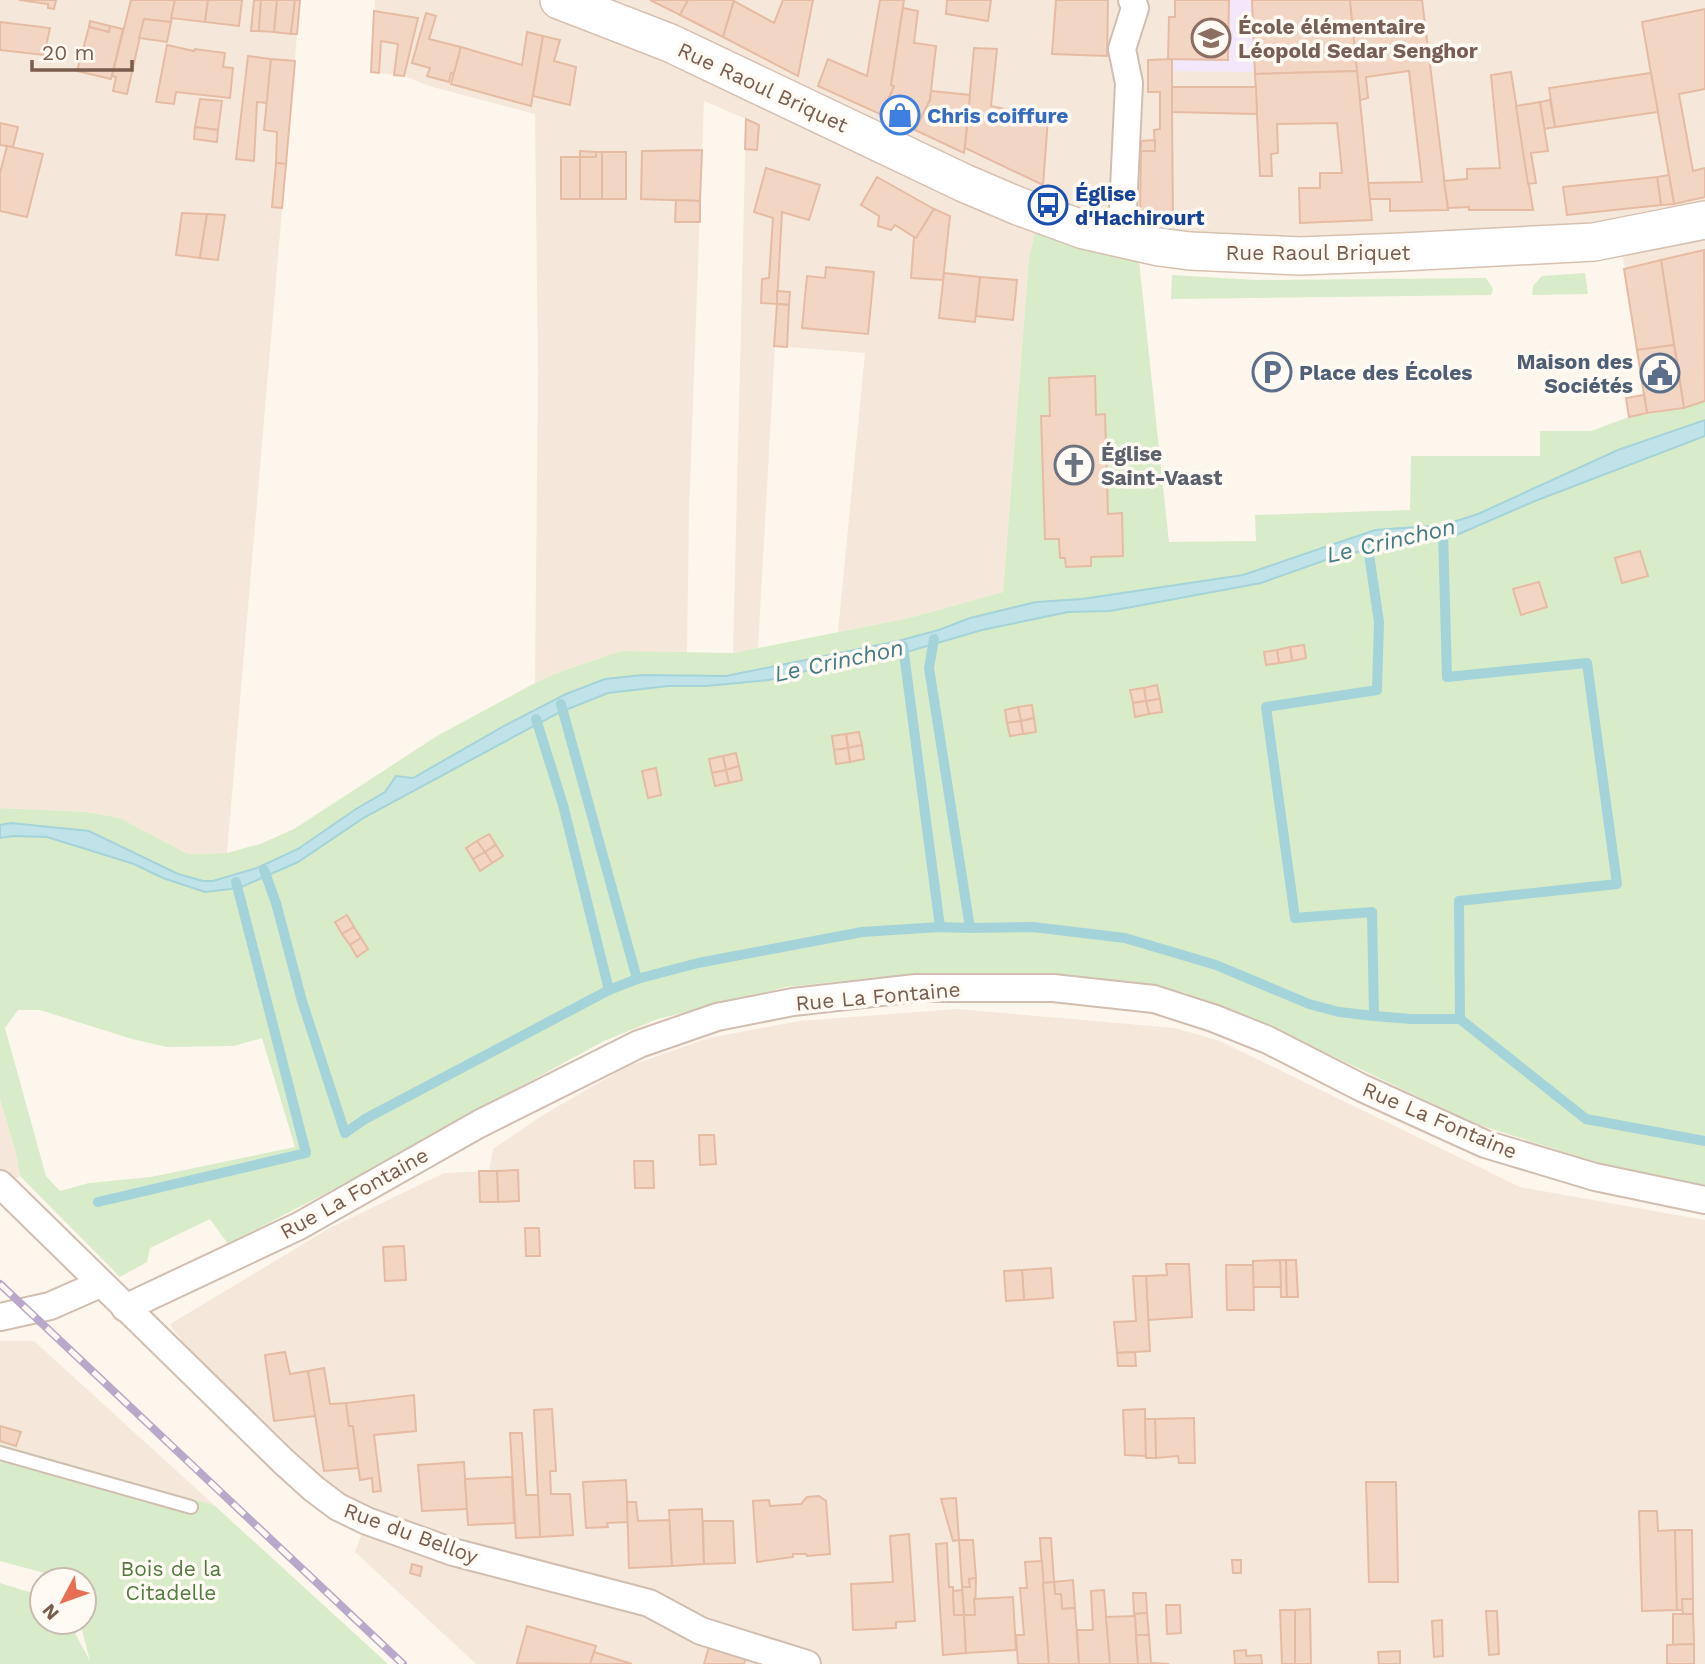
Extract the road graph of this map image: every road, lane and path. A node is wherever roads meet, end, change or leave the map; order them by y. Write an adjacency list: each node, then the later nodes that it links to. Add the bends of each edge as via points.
1 (559, 0): 4 (street, Rue Raoul Briquet, via 670,43 1000,199 1084,230)
2 (1132, 0): 4 (street, via 1135,8 1122,49 1129,83 1124,210)
3 (1705, 220): 4 (street, Rue Raoul Briquet, via 1594,242 1300,256 1190,251)
4 (1117, 237)
5 (0, 1184): 7 (street, Rue du Belloy)
6 (1705, 1200): 8 (street, Rue La Fontaine, via 1595,1177 1485,1144 1268,1040 1154,999 1053,988 916,988 793,1002 717,1017 639,1044 479,1124 299,1226)
7 (100, 1284): 8 (street, Rue du Belloy); 9 (street, via 50,1306)
8 (124, 1308): 12 (street, Rue du Belloy, via 283,1461 338,1507 453,1552 649,1603 701,1631)
9 (0, 1317)
10 (0, 1452): 11 (lane)
11 (191, 1507)
12 (807, 1664)

